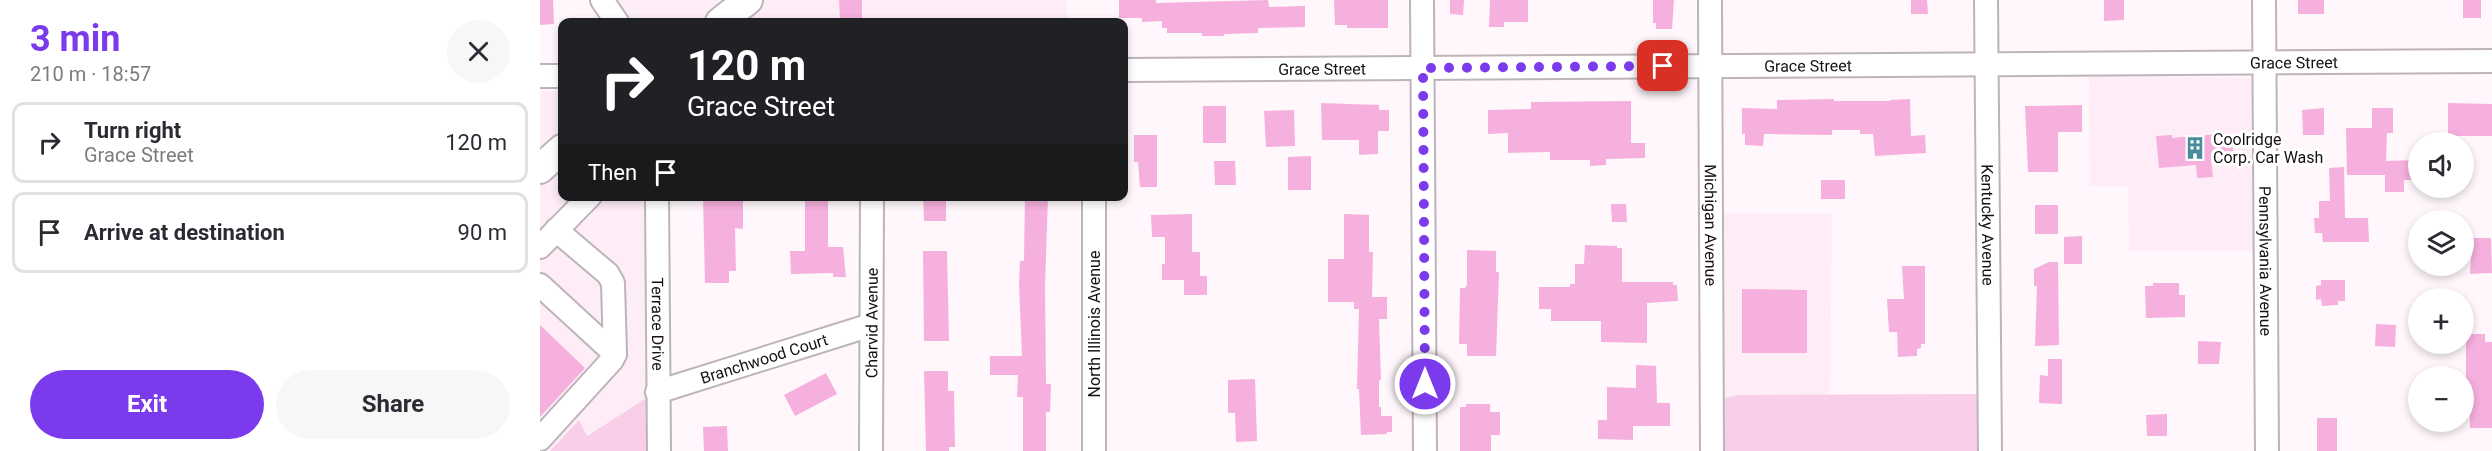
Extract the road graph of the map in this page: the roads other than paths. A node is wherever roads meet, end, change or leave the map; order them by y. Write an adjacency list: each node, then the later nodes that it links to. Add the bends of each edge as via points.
1 (602, 0): 7 (street)
2 (748, 0): 8 (main road)
3 (1422, 0): 13 (street)
4 (1710, 0): 12 (street, Michigan Avenue)
5 (1986, 0): 11 (street, Kentucky Avenue)
6 (2264, 0): 10 (street, Pennsylvania Avenue)
7 (614, 18)
8 (725, 18)
9 (2492, 61): 10 (street, Grace Street)
10 (2264, 63): 11 (street, Grace Street); 36 (street, Pennsylvania Avenue)
11 (1986, 64): 12 (street, Grace Street); 35 (street, Kentucky Avenue)
12 (1711, 66): 13 (street, Grace Street); 34 (street, Michigan Avenue)
13 (1423, 68): 14 (street, Grace Street); 33 (street)
14 (1128, 70)
15 (540, 76): 16 (street)
16 (558, 76)
17 (558, 153): 18 (main road)
18 (540, 169)
19 (585, 201): 23 (street)
20 (657, 201): 28 (street, Terrace Drive)
21 (872, 201): 26 (street, Charvid Avenue)
22 (1094, 201): 32 (street, North Illinois Avenue)
23 (556, 230): 24 (street); 27 (street, via 608,274 613,283)
24 (540, 248)
25 (540, 285): 27 (street)
26 (871, 325): 28 (street, Branchwood Court); 31 (street, Charvid Avenue)
27 (615, 354): 29 (street)
28 (657, 392): 30 (street, Terrace Drive)
29 (540, 439)
30 (658, 451)
31 (871, 451)
32 (1094, 451)
33 (1425, 451)
34 (1712, 451)
35 (1990, 451)
36 (2267, 451)

